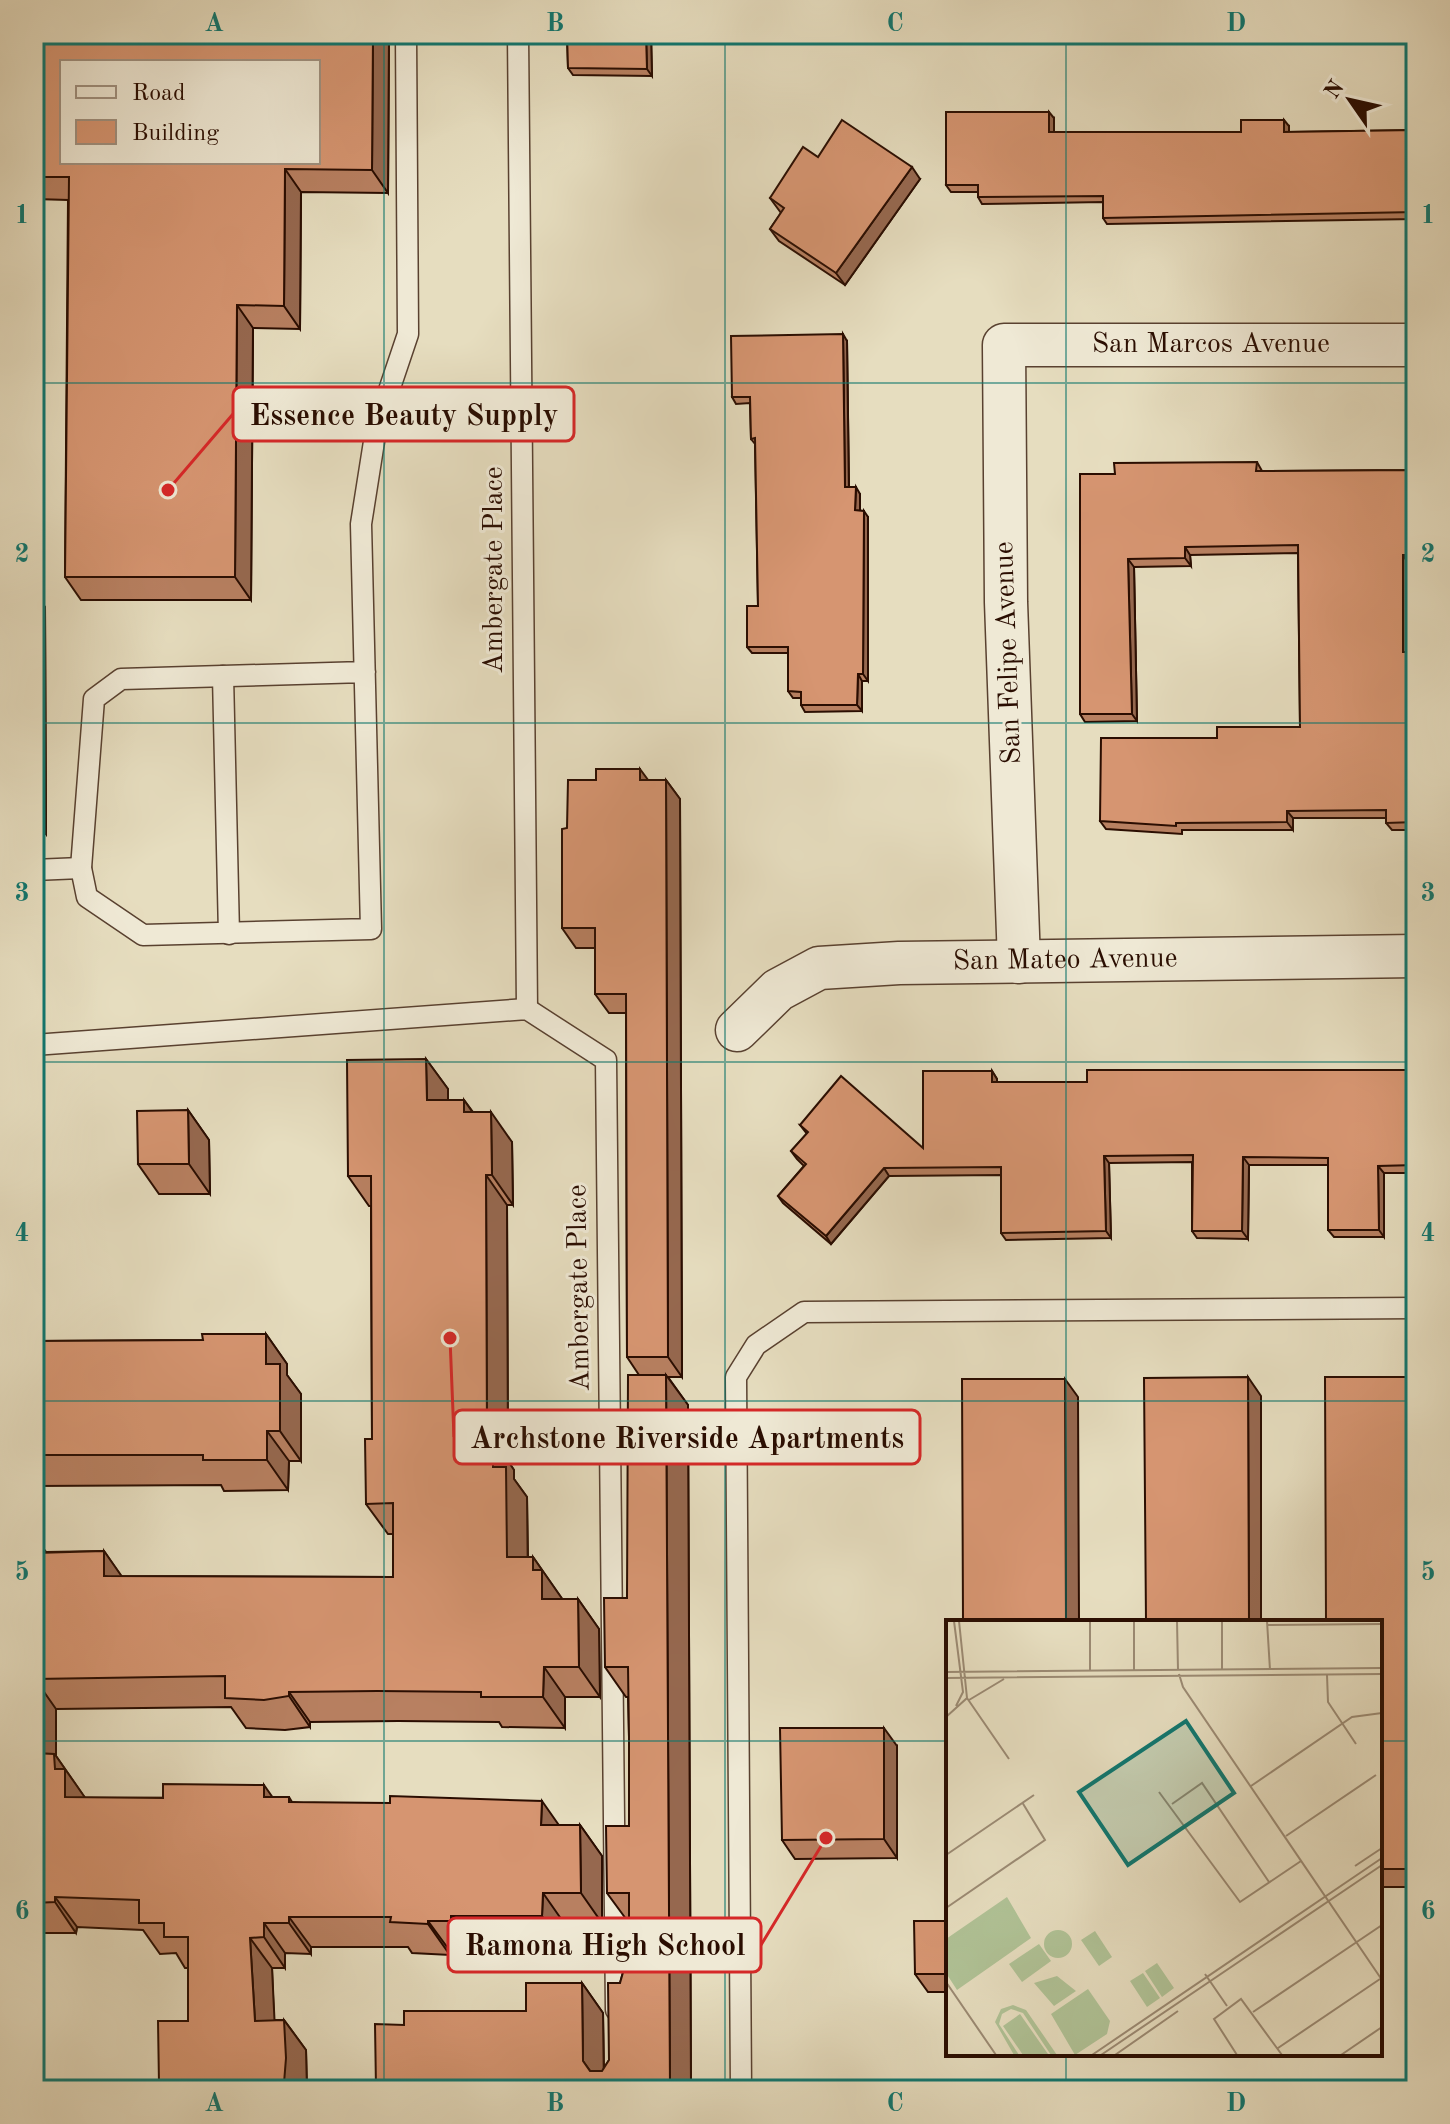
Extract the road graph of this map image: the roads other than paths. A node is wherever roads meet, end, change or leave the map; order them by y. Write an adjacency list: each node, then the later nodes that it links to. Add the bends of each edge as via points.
1 (406, 34): 5 (lane, via 408,334 376,429 361,524)
2 (518, 34): 12 (lane, Ambergate Place)
3 (1004, 345): 4 (street, San Marcos Avenue); 11 (street, San Felipe Avenue, via 1006,602)
4 (1416, 345)
5 (365, 672): 6 (lane); 9 (lane, via 371,929)
6 (223, 676): 7 (lane, via 121,679 94,699); 9 (lane)
7 (81, 868): 8 (lane); 9 (lane, via 87,897 143,935)
8 (34, 870)
9 (229, 934)
10 (1416, 956): 11 (street, San Mateo Avenue)
11 (1019, 962): 13 (street, San Mateo Avenue, via 819,968 778,990)
12 (527, 1009): 14 (lane); 16 (lane, Ambergate Place, via 606,1060)
13 (737, 1030)
14 (34, 1045)
15 (1416, 1308): 17 (lane, via 804,1312 756,1345 736,1377)
16 (616, 2027)
17 (741, 2090)

